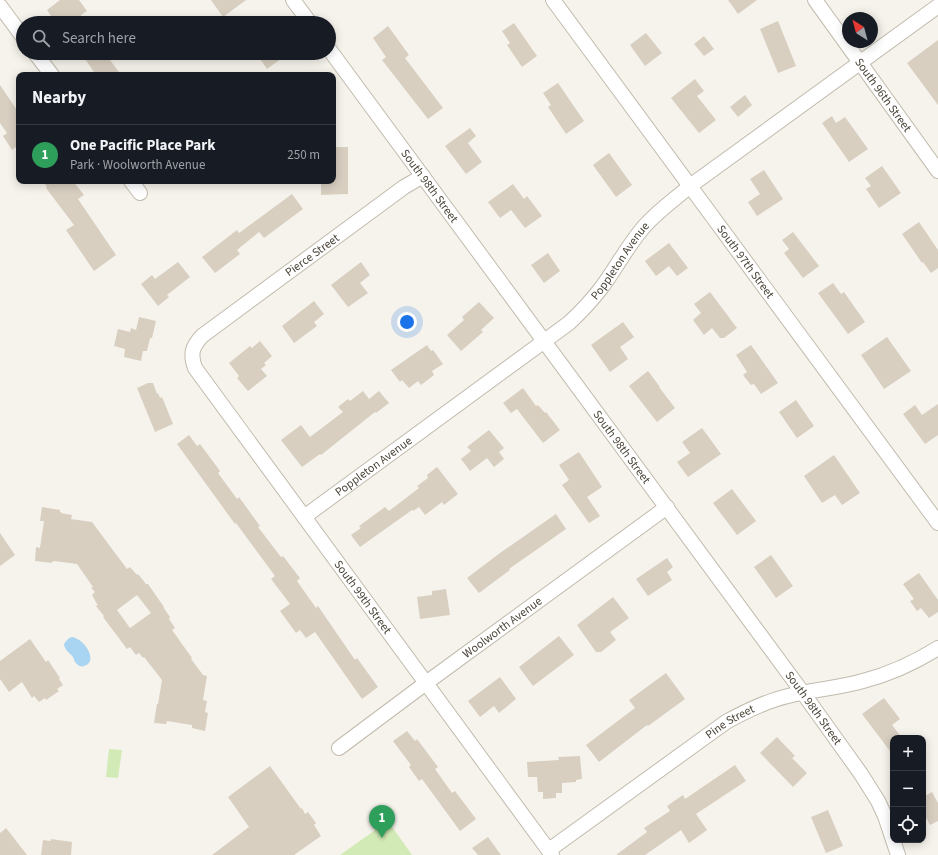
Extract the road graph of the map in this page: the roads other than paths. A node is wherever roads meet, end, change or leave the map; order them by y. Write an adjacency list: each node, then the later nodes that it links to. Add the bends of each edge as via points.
1 (293, 0): 6 (street)
2 (553, 0): 15 (street, South 97th Street)
3 (815, 0): 10 (street, South 96th Street)
4 (0, 6): 7 (street)
5 (938, 6): 10 (street, Poppleton Avenue)
6 (305, 16)
7 (16, 28)
8 (336, 58): 13 (street, South 98th Street)
9 (40, 60): 11 (street)
10 (861, 63): 12 (street, South 96th Street); 15 (street, Poppleton Avenue)
11 (50, 72)
12 (938, 171)
13 (423, 176): 17 (street, Pierce Street, via 404,187); 18 (street, South 98th Street)
14 (133, 184): 16 (street)
15 (690, 186): 18 (street, Poppleton Avenue, via 642,228 585,308); 21 (street, South 97th Street)
16 (140, 193)
17 (202, 336): 20 (street, South 99th Street, via 193,350 195,368)
18 (544, 341): 19 (street, South 98th Street); 20 (street, Poppleton Avenue)
19 (667, 507): 23 (street, Woolworth Avenue); 24 (street, South 98th Street)
20 (304, 517): 23 (street, South 99th Street)
21 (938, 523)
22 (938, 648): 24 (street, Pine Street, via 883,675)
23 (426, 683): 25 (street, Woolworth Avenue); 26 (street, South 99th Street)
24 (803, 693): 26 (street, Pine Street, via 759,705 726,722); 27 (street, South 98th Street, via 878,802)
25 (339, 748)
26 (551, 853)
27 (898, 855)

